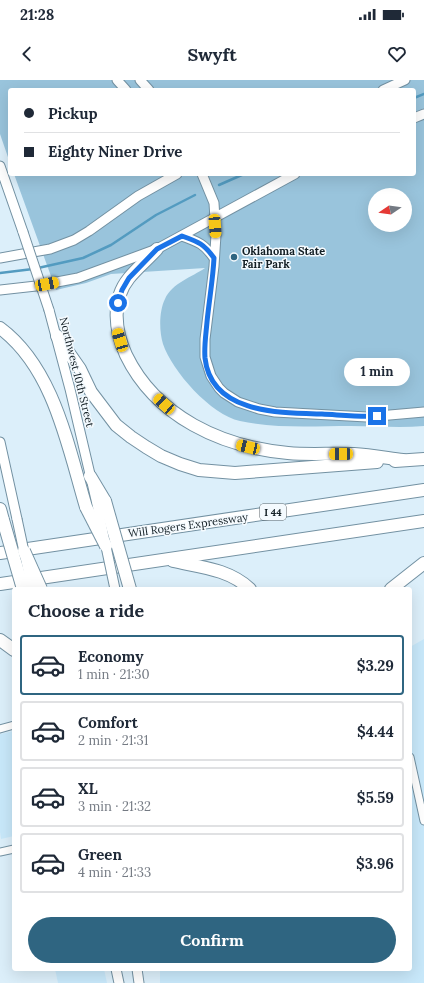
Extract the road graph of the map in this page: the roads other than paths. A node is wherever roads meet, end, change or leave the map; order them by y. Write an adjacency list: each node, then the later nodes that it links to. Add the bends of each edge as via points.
1 (117, 80): 4 (main road)
2 (140, 80): 5 (main road)
3 (405, 80): 6 (main road)
4 (124, 88)
5 (147, 88)
6 (387, 88)
7 (0, 166): 18 (main road, Northwest 10th Street, bridge)
8 (203, 176): 11 (main road, via 214,203)
9 (291, 176): 11 (main road)
10 (165, 178): 14 (main road, via 74,240 50,249)
11 (215, 218): 12 (main road); 15 (main road)
12 (182, 236): 13 (main road); 15 (main road, via 206,247)
13 (157, 249): 16 (main road, via 78,278); 22 (highway, via 125,284 116,317 123,348 131,364 155,396 173,412 214,436 259,450 355,454)
14 (4, 258)
15 (214, 258): 19 (main road, via 205,357 214,382 224,393 238,402 275,412 367,417)
16 (0, 290)
17 (0, 328): 25 (highway, via 23,350 47,387)
18 (57, 336): 22 (highway, via 80,369 91,392 116,425 146,447 180,464 199,470 236,473); 23 (main road, Northwest 10th Street)
19 (424, 412)
20 (0, 442): 29 (main road, bridge)
21 (424, 458): 22 (highway)
22 (403, 460)
23 (90, 476): 25 (highway)
24 (424, 490): 30 (highway, Will Rogers Expressway / I 44)
25 (96, 504): 28 (highway, bridge); 38 (highway, bridge)
26 (2, 515): 34 (highway, bridge)
27 (424, 521): 31 (highway)
28 (106, 546): 37 (main road, bridge)
29 (24, 551): 35 (main road, bridge); 36 (highway, bridge)
30 (0, 553)
31 (164, 560): 33 (highway); 39 (highway, via 229,574)
32 (424, 563): 40 (highway)
33 (0, 584)
34 (22, 587)
35 (32, 587)
36 (40, 587)
37 (115, 587)
38 (129, 587)
39 (248, 587)
40 (393, 587)
41 (0, 640): 42 (highway)
42 (12, 649)
43 (12, 726): 44 (street)
44 (0, 729)
45 (412, 767): 46 (street)
46 (424, 821)
47 (12, 849): 48 (street)
48 (0, 852)
49 (116, 971): 51 (main road)
50 (137, 971): 52 (main road)
51 (119, 983)
52 (138, 983)

